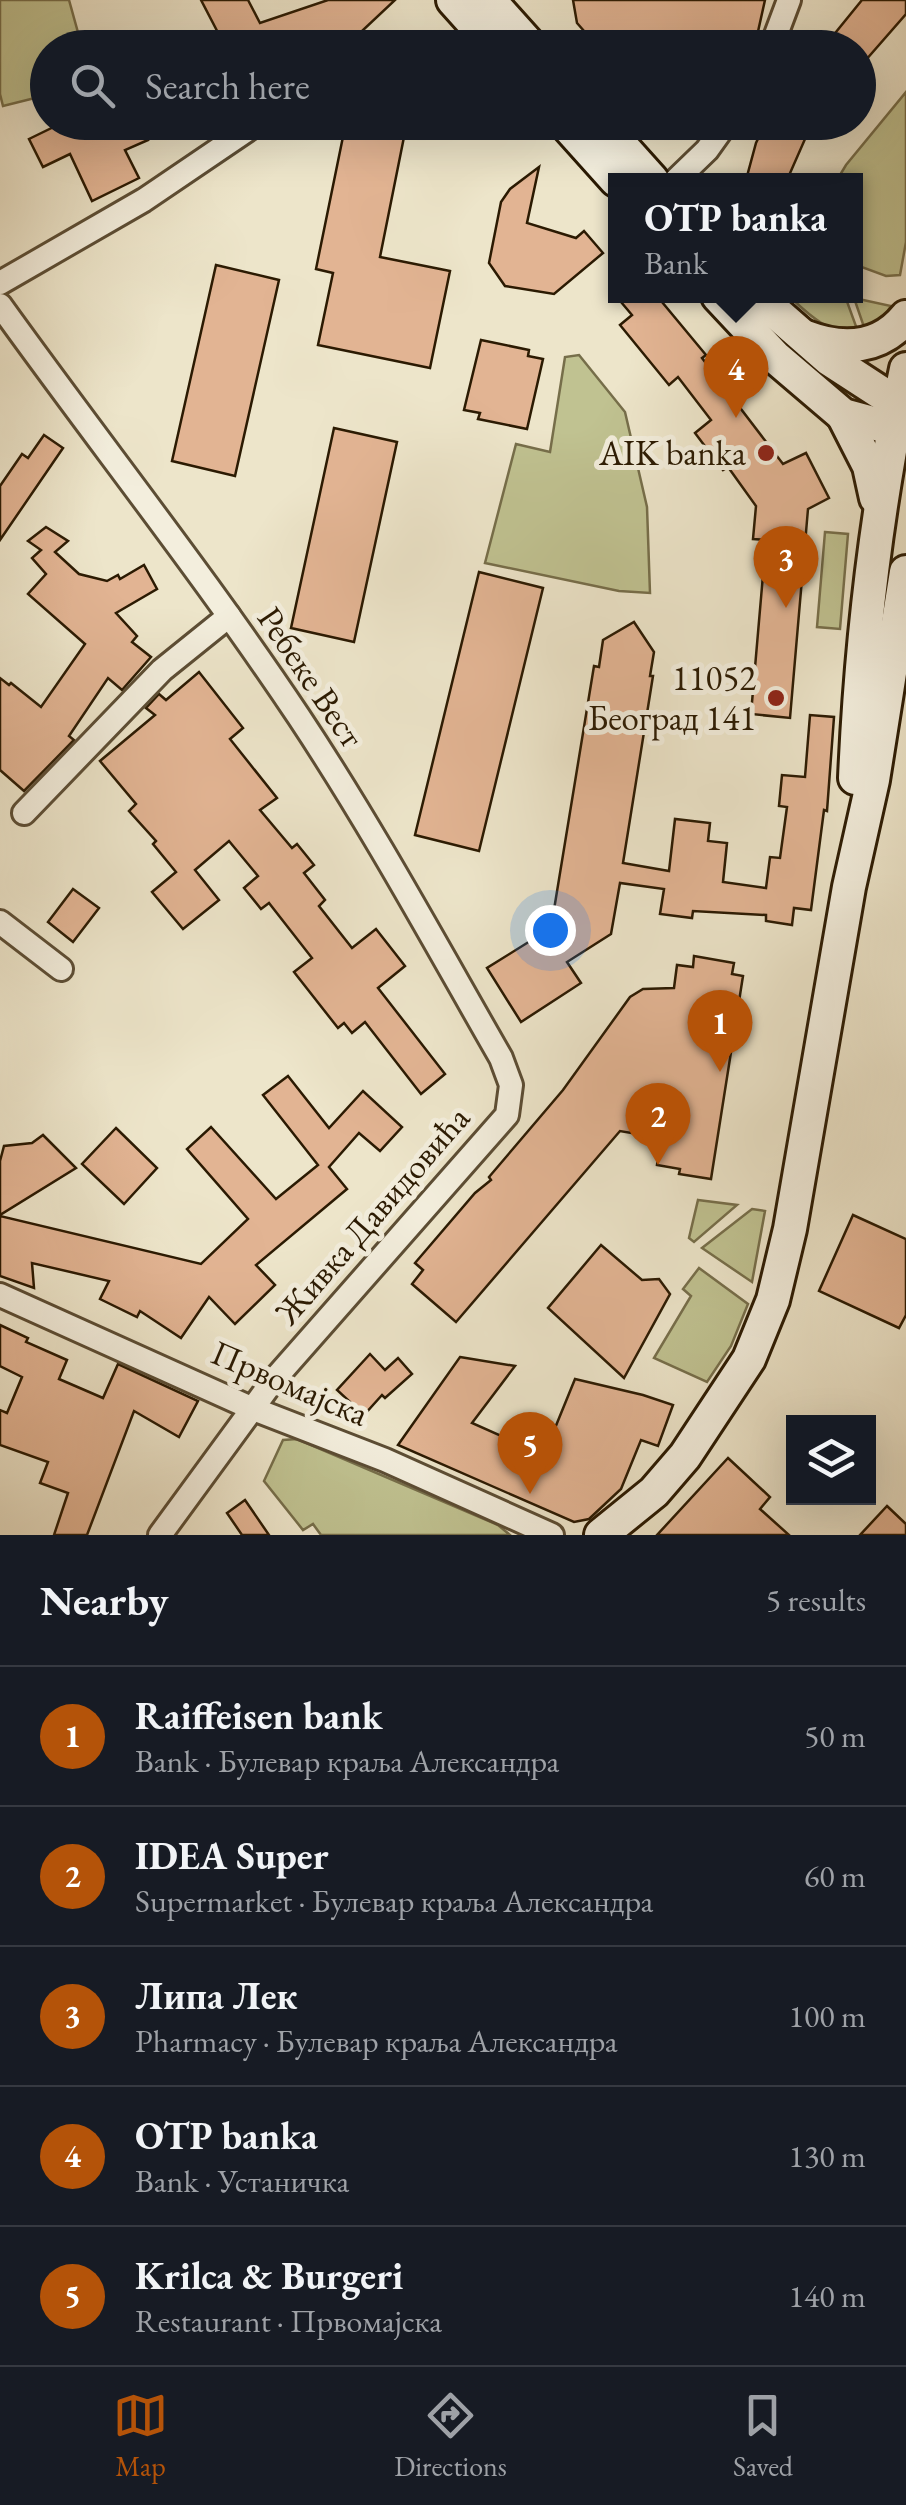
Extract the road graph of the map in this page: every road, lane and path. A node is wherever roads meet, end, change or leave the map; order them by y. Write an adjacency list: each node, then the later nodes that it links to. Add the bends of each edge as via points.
1 (453, 0): 4 (main road)
2 (489, 0): 5 (main road)
3 (789, 0): 6 (street)
4 (480, 30)
5 (516, 30)
6 (778, 30)
7 (232, 140): 14 (street)
8 (580, 140): 11 (main road)
9 (616, 140): 12 (main road)
10 (713, 140): 13 (street)
11 (610, 173)
12 (646, 173)
13 (683, 173)
14 (0, 283)
15 (725, 303): 21 (main road)
16 (765, 303): 19 (main road)
17 (0, 305): 25 (street, Ребеке Вест)
18 (906, 318): 19 (main road, via 870,344 836,346)
19 (798, 334): 22 (main road)
20 (906, 369): 22 (main road)
21 (843, 414): 22 (main road); 23 (main road, via 869,466)
22 (901, 419): 23 (main road)
23 (878, 507): 27 (main road, via 860,660)
24 (906, 572): 27 (main road, via 873,780)
25 (229, 616): 26 (street, via 162,670); 30 (street, Ребеке Вест, via 376,840 501,1058 511,1084)
26 (24, 813)
27 (848, 887): 35 (main road, via 790,1229 762,1332 679,1465)
28 (0, 922): 29 (street)
29 (61, 969)
30 (507, 1115): 32 (street, Живка Давидовића)
31 (0, 1295): 32 (street, Првомајска)
32 (252, 1408): 33 (street, Живка Давидовића); 34 (street, Првомајска)
33 (160, 1535)
34 (552, 1535)
35 (601, 1535)

